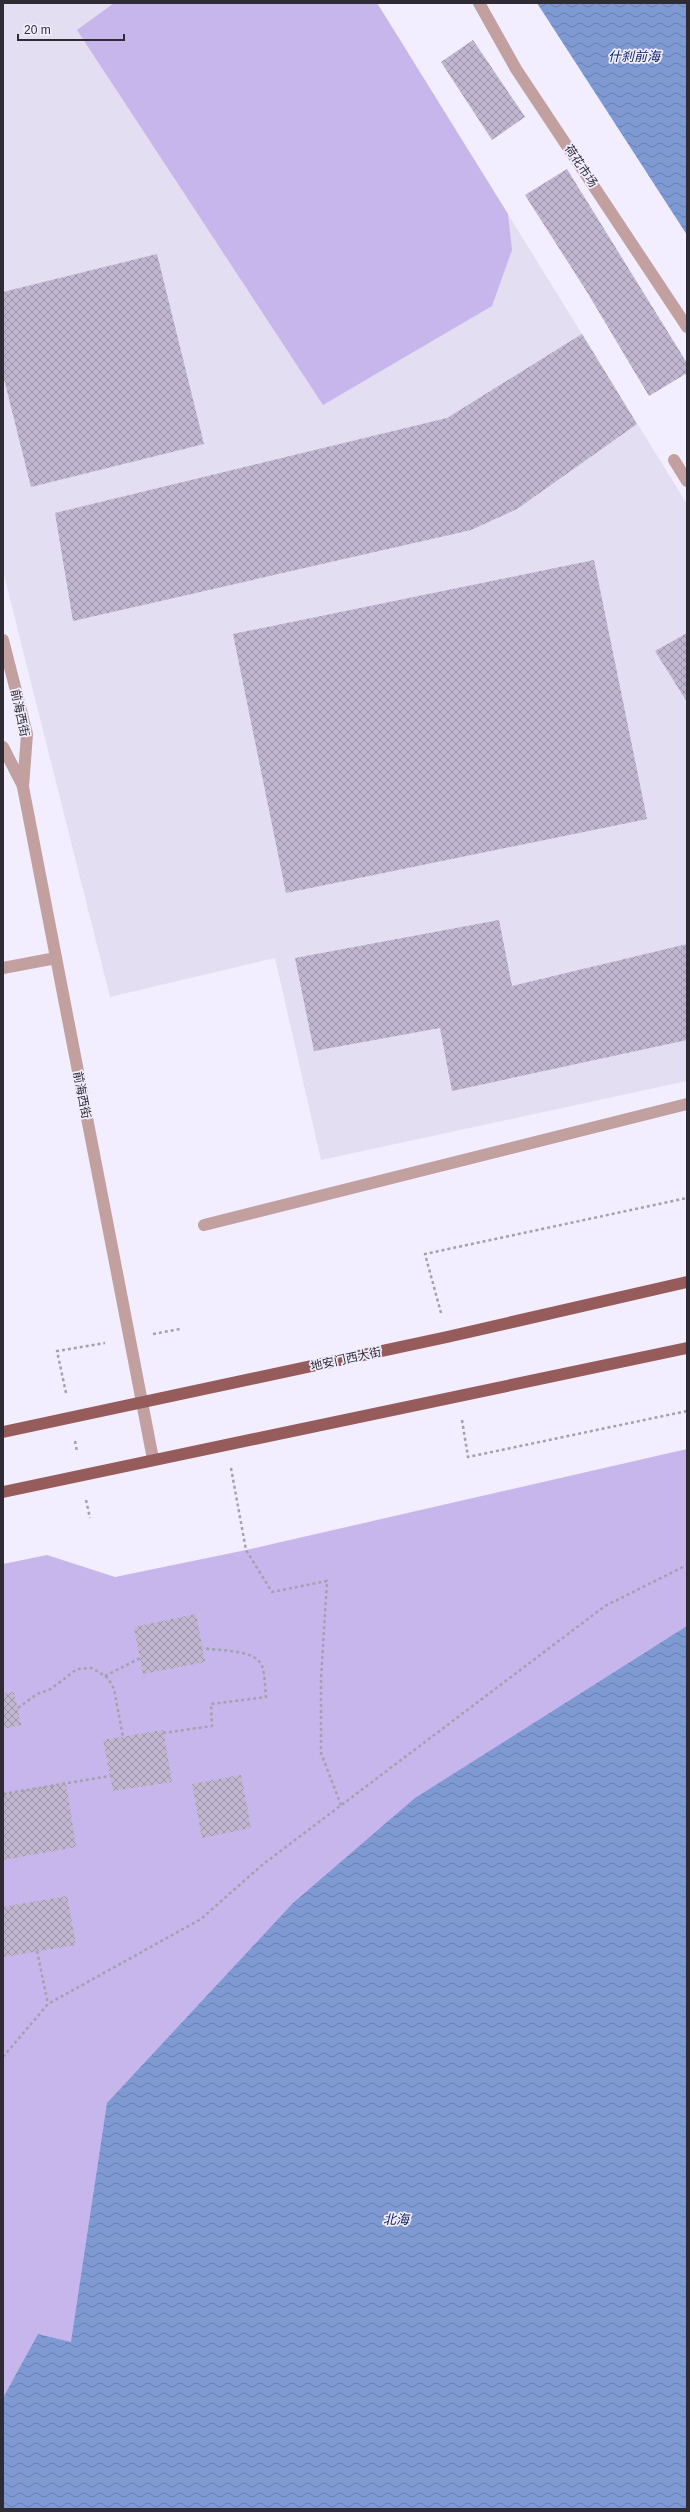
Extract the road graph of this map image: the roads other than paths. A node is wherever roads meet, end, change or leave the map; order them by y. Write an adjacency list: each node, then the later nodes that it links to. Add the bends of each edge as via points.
1 (479, 3): 2 (street, 荷花市场, via 516,68)
2 (687, 327)
3 (674, 460): 4 (street)
4 (687, 481)
5 (3, 640): 7 (street, 前海西街, via 27,734)
6 (3, 747): 7 (street, 前海西街)
7 (23, 787): 8 (street, 前海西街)
8 (56, 958): 9 (street); 14 (street, 前海西街)
9 (3, 968)
10 (687, 1104): 11 (street)
11 (204, 1225)
12 (687, 1282): 14 (main road, 地安门西大街, via 448,1338)
13 (687, 1348): 16 (main road)
14 (141, 1403): 15 (main road, 地安门西大街); 16 (street, 前海西街)
15 (3, 1432)
16 (153, 1459): 17 (main road)
17 (3, 1492)

